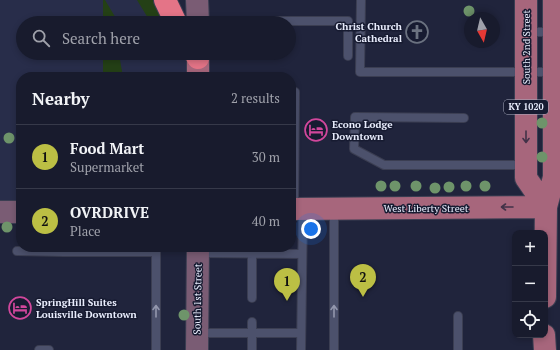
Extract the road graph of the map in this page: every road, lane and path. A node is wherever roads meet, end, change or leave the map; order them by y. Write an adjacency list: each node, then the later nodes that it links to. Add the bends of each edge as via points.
1 (165, 0): 6 (highway)
2 (360, 0): 12 (lane, via 360,72)
3 (526, 0): 9 (main road, South 2nd Street / KY 1020)
4 (554, 0): 10 (main road, KY 1020)
5 (197, 15): 7 (lane)
6 (173, 16)
7 (222, 16)
8 (296, 19): 11 (lane, via 348,21)
9 (526, 32): 10 (lane); 12 (main road, South 2nd Street / KY 1020)
10 (557, 32): 13 (main road, KY 1020)
11 (348, 56)
12 (526, 72): 13 (lane); 14 (main road, South 2nd Street / KY 1020)
13 (554, 72): 15 (main road, KY 1020)
14 (526, 107): 15 (lane); 17 (main road, South 2nd Street / KY 1020, one-way to 17)
15 (557, 107): 18 (main road, KY 1020)
16 (464, 118): 17 (lane, via 354,117 354,149 384,165)
17 (526, 165): 18 (main road, South 2nd Street / KY 1020, via 526,178)
18 (553, 207): 20 (main road, West Liberty Street, one-way to 20); 28 (main road, KY 1020)
19 (296, 208): 20 (main road, West Liberty Street); 27 (lane)
20 (334, 208): 41 (lane, one-way to 20)
21 (0, 212): 22 (street)
22 (16, 212)
23 (156, 252): 38 (lane, one-way to 23)
24 (198, 252): 35 (street, South 1st Street)
25 (252, 252): 29 (lane)
26 (277, 252): 27 (lane)
27 (302, 254): 33 (lane)
28 (548, 266)
29 (252, 298)
30 (458, 316): 42 (lane)
31 (252, 322): 32 (lane)
32 (252, 333): 33 (lane); 35 (lane); 39 (lane)
33 (301, 333): 40 (lane)
34 (544, 338): 43 (main road)
35 (197, 341)
36 (39, 350): 37 (lane)
37 (49, 350)
38 (156, 350)
39 (252, 350)
40 (301, 350)
41 (334, 350)
42 (458, 350)
43 (545, 350)

